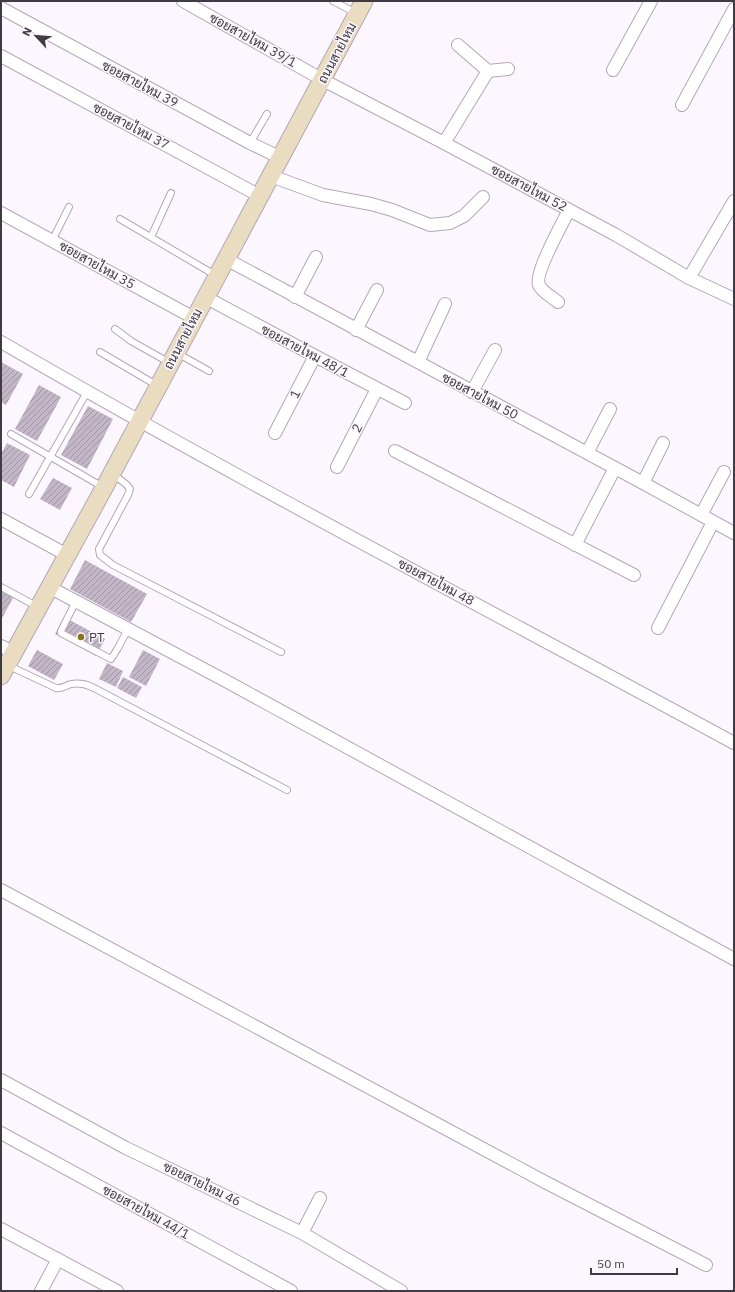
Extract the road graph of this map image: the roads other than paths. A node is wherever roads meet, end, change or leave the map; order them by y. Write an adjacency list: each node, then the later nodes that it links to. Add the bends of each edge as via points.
1 (183, 1): 12 (street, ซอยสายไหม 39/1)
2 (333, 1): 5 (lane)
3 (651, 1): 10 (street)
4 (1, 8): 16 (street, ซอยสายไหม 39)
5 (361, 8): 12 (main road, ถนนสายไหม)
6 (734, 9): 13 (street)
7 (458, 45): 11 (street)
8 (1, 56): 20 (street, ซอยสายไหม 37)
9 (508, 69): 11 (street)
10 (613, 70)
11 (488, 71): 15 (street)
12 (323, 80): 15 (street, ซอยสายไหม 52); 17 (main road, ถนนสายไหม)
13 (682, 105)
14 (267, 114): 16 (lane)
15 (444, 142): 24 (street, ซอยสายไหม 52)
16 (250, 143): 17 (street, ซอยสายไหม 39)
17 (281, 158): 18 (main road, ถนนสายไหม)
18 (271, 176): 20 (main road, ถนนสายไหม); 21 (street, via 324,195 385,208 430,226 450,223 464,216)
19 (171, 193): 27 (lane)
20 (260, 196): 30 (main road, ถนนสายไหม)
21 (483, 197)
22 (734, 201): 32 (street)
23 (69, 207): 28 (lane)
24 (569, 210): 32 (street, ซอยสายไหม 52); 37 (street, via 538,278 543,290)
25 (1, 213): 28 (street, ซอยสายไหม 35)
26 (120, 219): 27 (lane)
27 (151, 237): 31 (lane)
28 (52, 241): 39 (street, ซอยสายไหม 35)
29 (316, 257): 35 (street)
30 (226, 259): 31 (main road, ถนนสายไหม); 35 (street, ซอยสายไหม 50)
31 (217, 276): 34 (main road, ถนนสายไหม)
32 (690, 278): 36 (street, ซอยสายไหม 52)
33 (377, 290): 41 (street)
34 (205, 297): 39 (main road, ถนนสายไหม); 45 (street, ซอยสายไหม 48/1)
35 (295, 297): 41 (street, ซอยสายไหม 50)
36 (734, 299)
37 (558, 302)
38 (445, 304): 47 (street)
39 (194, 318): 46 (main road, ถนนสายไหม)
40 (115, 329): 46 (lane, via 130,340)
41 (356, 330): 47 (street, ซอยสายไหม 50)
42 (1, 342): 51 (street, ซอยสายไหม 48)
43 (495, 350): 52 (street)
44 (100, 352): 49 (lane)
45 (315, 356): 50 (street, ซอยสายไหม 48/1); 56 (street, 1)
46 (173, 358): 48 (lane); 49 (main road, ถนนสายไหม)
47 (418, 362): 52 (street, ซอยสายไหม 50)
48 (209, 371)
49 (158, 386): 55 (main road, ถนนสายไหม)
50 (378, 389): 53 (street, ซอยสายไหม 48/1); 62 (street, 2)
51 (87, 392): 55 (street, ซอยสายไหม 48); 61 (lane)
52 (472, 392): 60 (street, ซอยสายไหม 50)
53 (405, 403)
54 (610, 410): 60 (street)
55 (139, 421): 65 (main road, ถนนสายไหม); 83 (street, ซอยสายไหม 48)
56 (275, 433)
57 (11, 434): 61 (lane)
58 (663, 443): 66 (street)
59 (395, 451): 72 (street)
60 (587, 453): 63 (street, ซอยสายไหม 50)
61 (50, 457): 65 (lane); 67 (lane)
62 (337, 467)
63 (615, 468): 66 (street, ซอยสายไหม 50); 72 (street)
64 (724, 472): 68 (street)
65 (108, 481): 73 (main road, ถนนสายไหม); 81 (lane, via 127,485 130,489 99,549 100,555 113,565)
66 (643, 483): 68 (street, ซอยสายไหม 50)
67 (29, 494)
68 (701, 515): 70 (street, ซอยสายไหม 50)
69 (1, 519): 73 (street)
70 (713, 522): 71 (street, ซอยสายไหม 50); 79 (street)
71 (734, 533)
72 (576, 545): 74 (street)
73 (67, 555): 76 (main road, ถนนสายไหม)
74 (634, 575)
75 (1, 586): 78 (lane)
76 (49, 587): 77 (street); 78 (main road, ถนนสายไหม)
77 (76, 602): 80 (street); 80 (lane, via 61,631 73,640 111,659)
78 (38, 607): 82 (main road, ถนนสายไหม)
79 (658, 628)
80 (128, 629): 86 (street)
81 (281, 652)
82 (6, 660): 84 (lane, via 56,688 62,689 79,683 96,688)
83 (734, 743)
84 (287, 790)
85 (1, 890): 93 (street)
86 (734, 959)
87 (1, 1080): 91 (street, ซอยสายไหม 46, via 126,1148)
88 (1, 1133): 96 (street, ซอยสายไหม 44/1)
89 (320, 1198): 91 (street)
90 (1, 1228): 92 (street)
91 (302, 1233): 97 (street, ซอยสายไหม 46)
92 (58, 1259): 94 (street); 95 (street)
93 (706, 1265)
94 (41, 1291)
95 (117, 1291)
96 (291, 1291)
97 (401, 1291)

